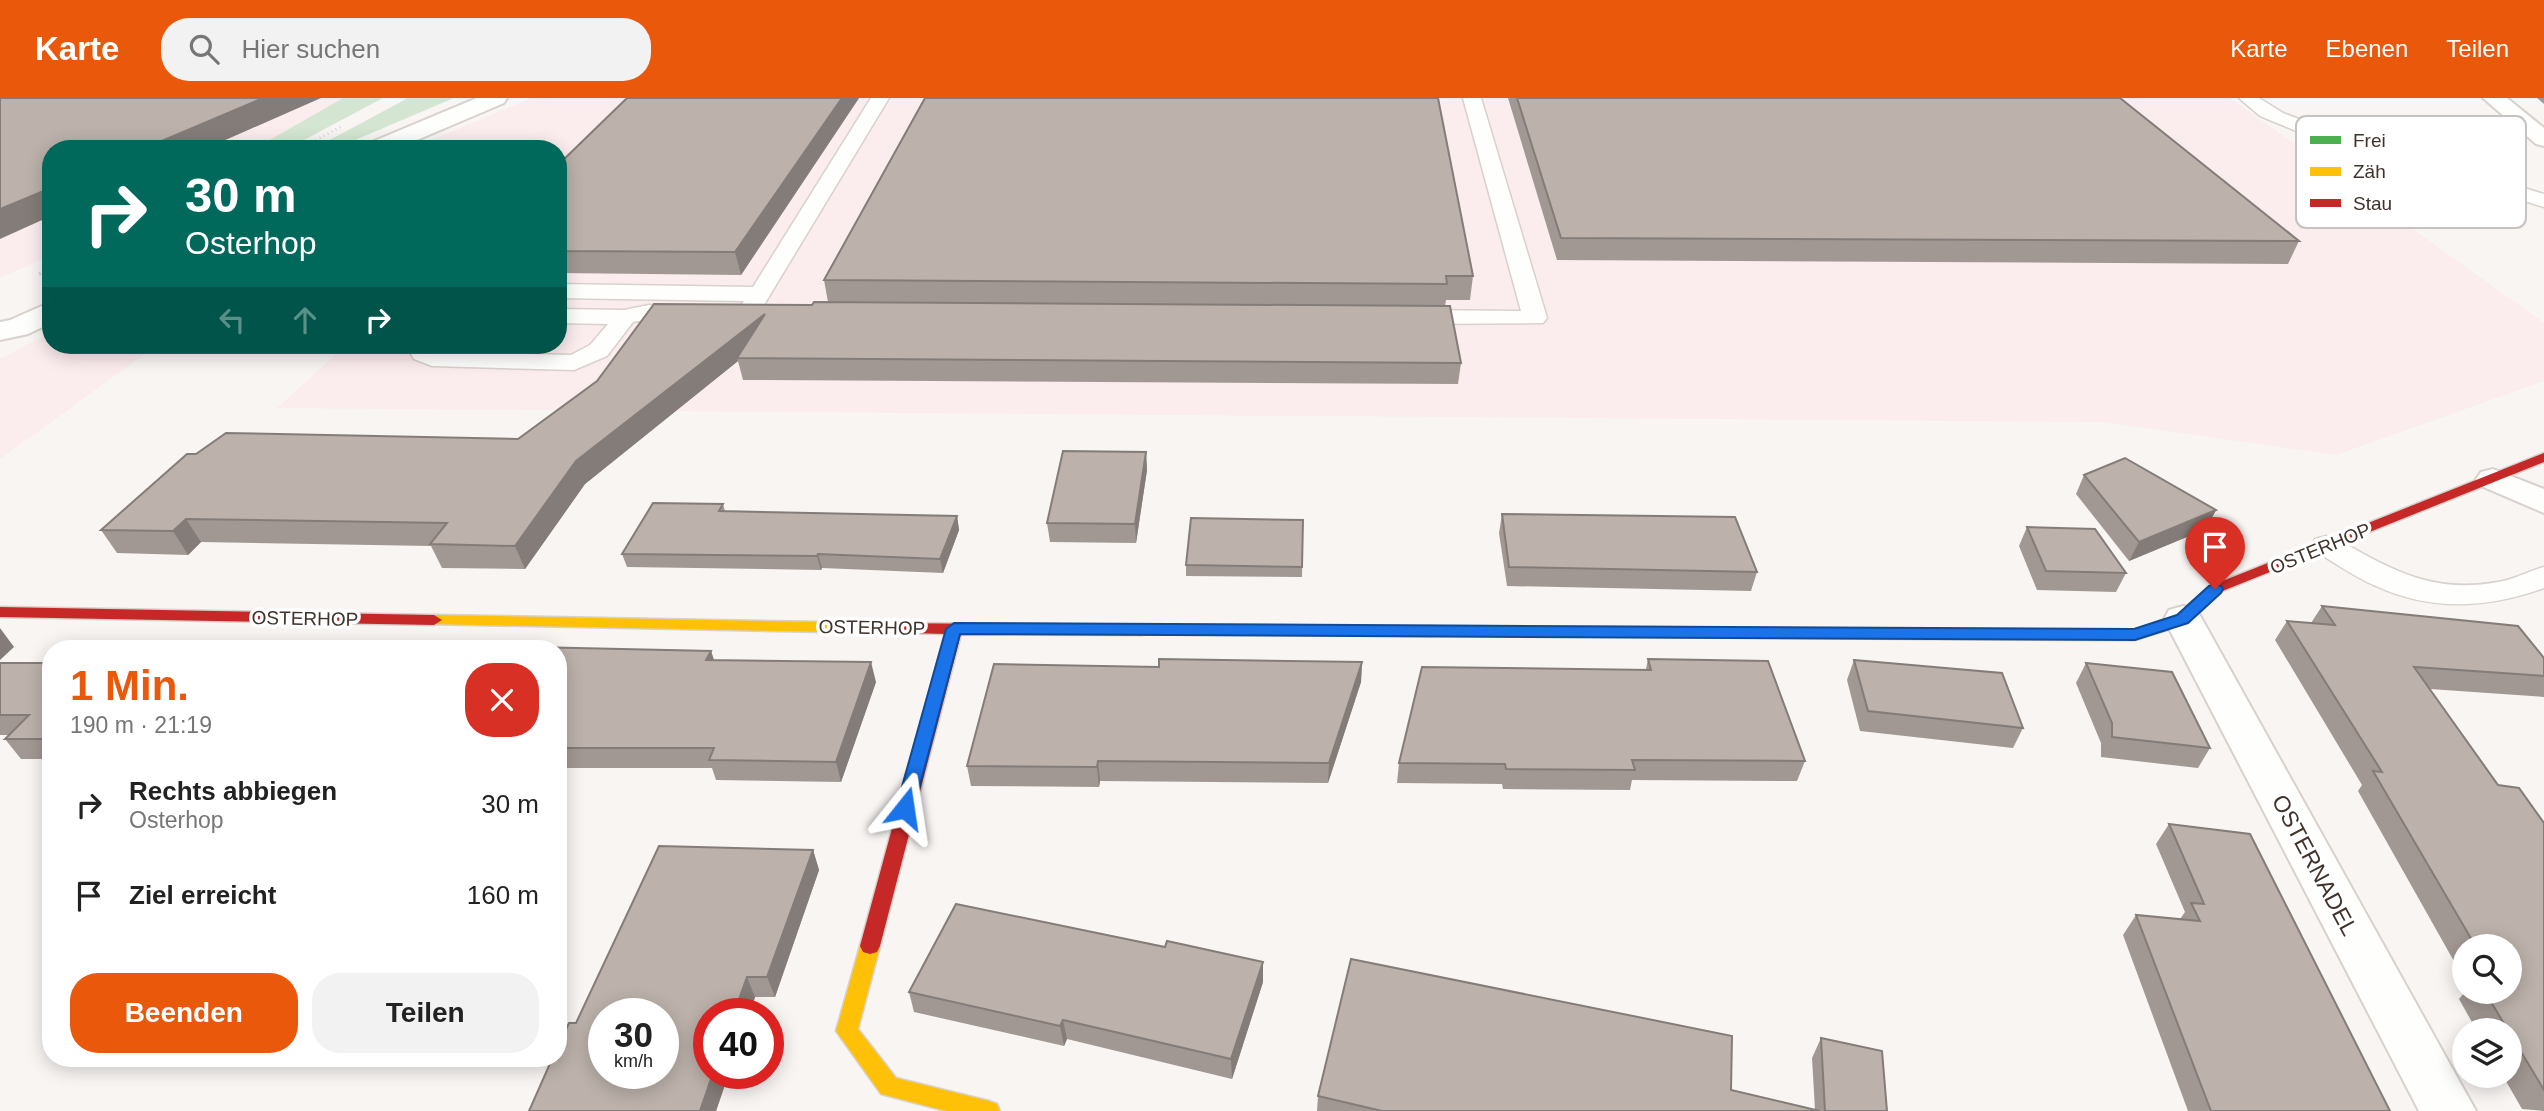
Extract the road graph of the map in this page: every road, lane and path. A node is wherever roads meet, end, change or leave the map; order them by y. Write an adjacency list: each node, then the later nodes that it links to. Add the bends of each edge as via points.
1 (496, 98): 10 (street)
2 (880, 98): 14 (lane)
3 (1472, 98): 19 (lane, via 1535,318)
4 (2248, 98): 7 (lane, via 2255,106)
5 (2501, 104): 6 (street)
6 (2516, 116)
7 (2296, 123)
8 (2526, 124): 9 (street)
9 (2544, 139)
10 (396, 140)
11 (2526, 196): 12 (lane)
12 (2544, 201)
13 (567, 292): 14 (lane)
14 (754, 304): 15 (lane); 18 (lane)
15 (776, 314)
16 (42, 316): 20 (street)
17 (567, 316): 18 (lane)
18 (624, 317): 21 (lane, via 608,345 573,363 432,359)
19 (1383, 317)
20 (0, 331)
21 (423, 354)
22 (2544, 457): 23 (street, OSTERHOP)
23 (2493, 479): 24 (street); 25 (street, OSTERHOP)
24 (2544, 502)
25 (2326, 545): 26 (lane, via 2388,580 2440,595 2502,592); 28 (street, OSTERHOP, via 2215,589)
26 (2544, 577)
27 (0, 612): 29 (street, OSTERHOP)
28 (2183, 619): 29 (street, OSTERHOP, via 2135,635); 31 (street, OSTERNADEL)
29 (954, 629): 30 (street, via 846,1031 889,1087)
30 (989, 1111)
31 (2448, 1111)

